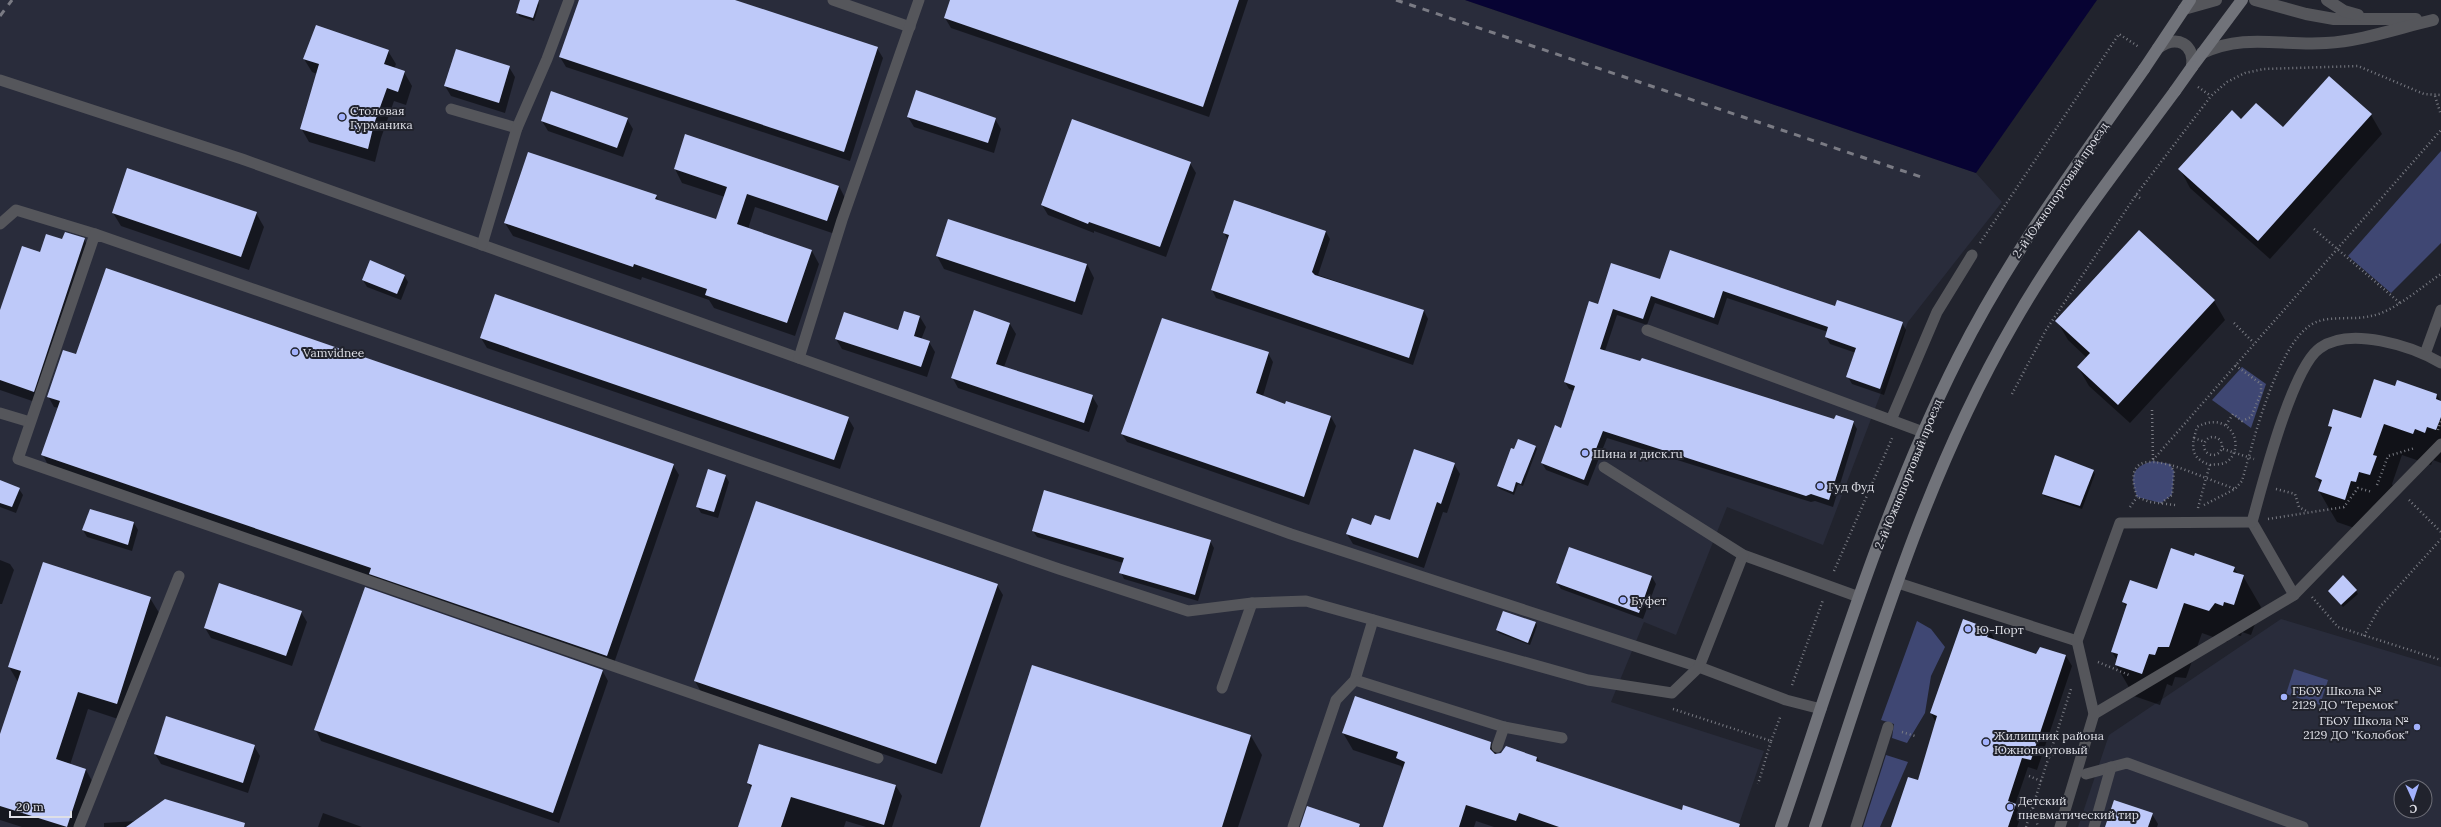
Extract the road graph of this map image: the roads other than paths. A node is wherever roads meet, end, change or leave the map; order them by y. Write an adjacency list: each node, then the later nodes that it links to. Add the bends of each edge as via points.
1 (569, 0): 18 (lane)
2 (834, 0): 12 (lane)
3 (919, 0): 12 (lane)
4 (2216, 0): 8 (street)
5 (2242, 0): 14 (main road)
6 (2255, 0): 9 (street, via 2334,19)
7 (2327, 0): 9 (street, via 2344,11)
8 (2187, 5): 13 (main road, 2-й Южнопортовый проезд, bridge)
9 (2369, 18): 11 (street)
10 (2437, 20): 11 (street)
11 (2388, 25): 14 (street, via 2327,43 2286,44 2249,40 2230,42)
12 (910, 27): 26 (lane, via 842,220)
13 (2158, 48): 15 (street, via 2170,42 2183,44 2190,50 2193,58); 31 (main road, 2-й Южнопортовый проезд, bridge, via 2008,267 1959,356)
14 (2202, 53): 15 (main road)
15 (2192, 67): 37 (main road, bridge, via 2036,284 2008,333 1965,416 1930,497)
16 (0, 80): 21 (lane, via 242,159)
17 (451, 109): 18 (lane)
18 (517, 128): 21 (lane)
19 (0, 224): 20 (lane, via 16,210)
20 (95, 234): 30 (lane); 40 (lane, via 1052,567 1188,611)
21 (482, 245): 26 (lane)
22 (1972, 255): 29 (lane, via 1937,312)
23 (2441, 310): 25 (lane)
24 (1648, 330): 29 (lane)
25 (2425, 354): 27 (lane); 34 (lane, via 2389,343 2360,338 2334,340 2319,348 2310,357 2283,416)
26 (799, 358): 43 (lane, via 1291,534)
27 (2441, 363)
28 (0, 413): 30 (lane)
29 (1891, 420): 31 (lane)
30 (30, 422): 52 (lane, via 18,459)
31 (1923, 432): 39 (main road, 2-й Южнопортовый проезд, via 1898,490)
32 (2438, 440): 38 (lane, via 2397,489)
33 (1604, 467): 35 (lane)
34 (2252, 522): 38 (lane); 42 (lane, via 2120,522)
35 (1743, 556): 39 (lane); 43 (lane)
36 (179, 576): 55 (lane)
37 (1898, 583): 42 (lane); 58 (main road)
38 (2294, 595): 47 (lane)
39 (1859, 597): 46 (main road, 2-й Южнопортовый проезд)
40 (1252, 603): 41 (lane, via 1306,601); 45 (lane)
41 (1373, 620): 43 (lane, via 1588,680 1672,693); 44 (lane)
42 (2077, 641): 47 (lane)
43 (1699, 667): 46 (lane, via 1786,700)
44 (1355, 680): 48 (lane); 56 (lane, via 1336,700)
45 (1222, 688)
46 (1821, 709): 57 (main road, 2-й Южнопортовый проезд)
47 (2094, 714): 60 (lane)
48 (1504, 727): 50 (lane); 51 (lane)
49 (1888, 727): 59 (lane)
50 (1562, 738)
51 (1498, 746)
52 (878, 758)
53 (2111, 767): 54 (lane); 61 (lane); 62 (lane, via 2127,763)
54 (2086, 774)
55 (79, 827)
56 (1293, 827)
57 (1781, 827)
58 (1815, 827)
59 (1856, 827)
60 (2060, 827)
61 (2094, 827)
62 (2303, 827)

